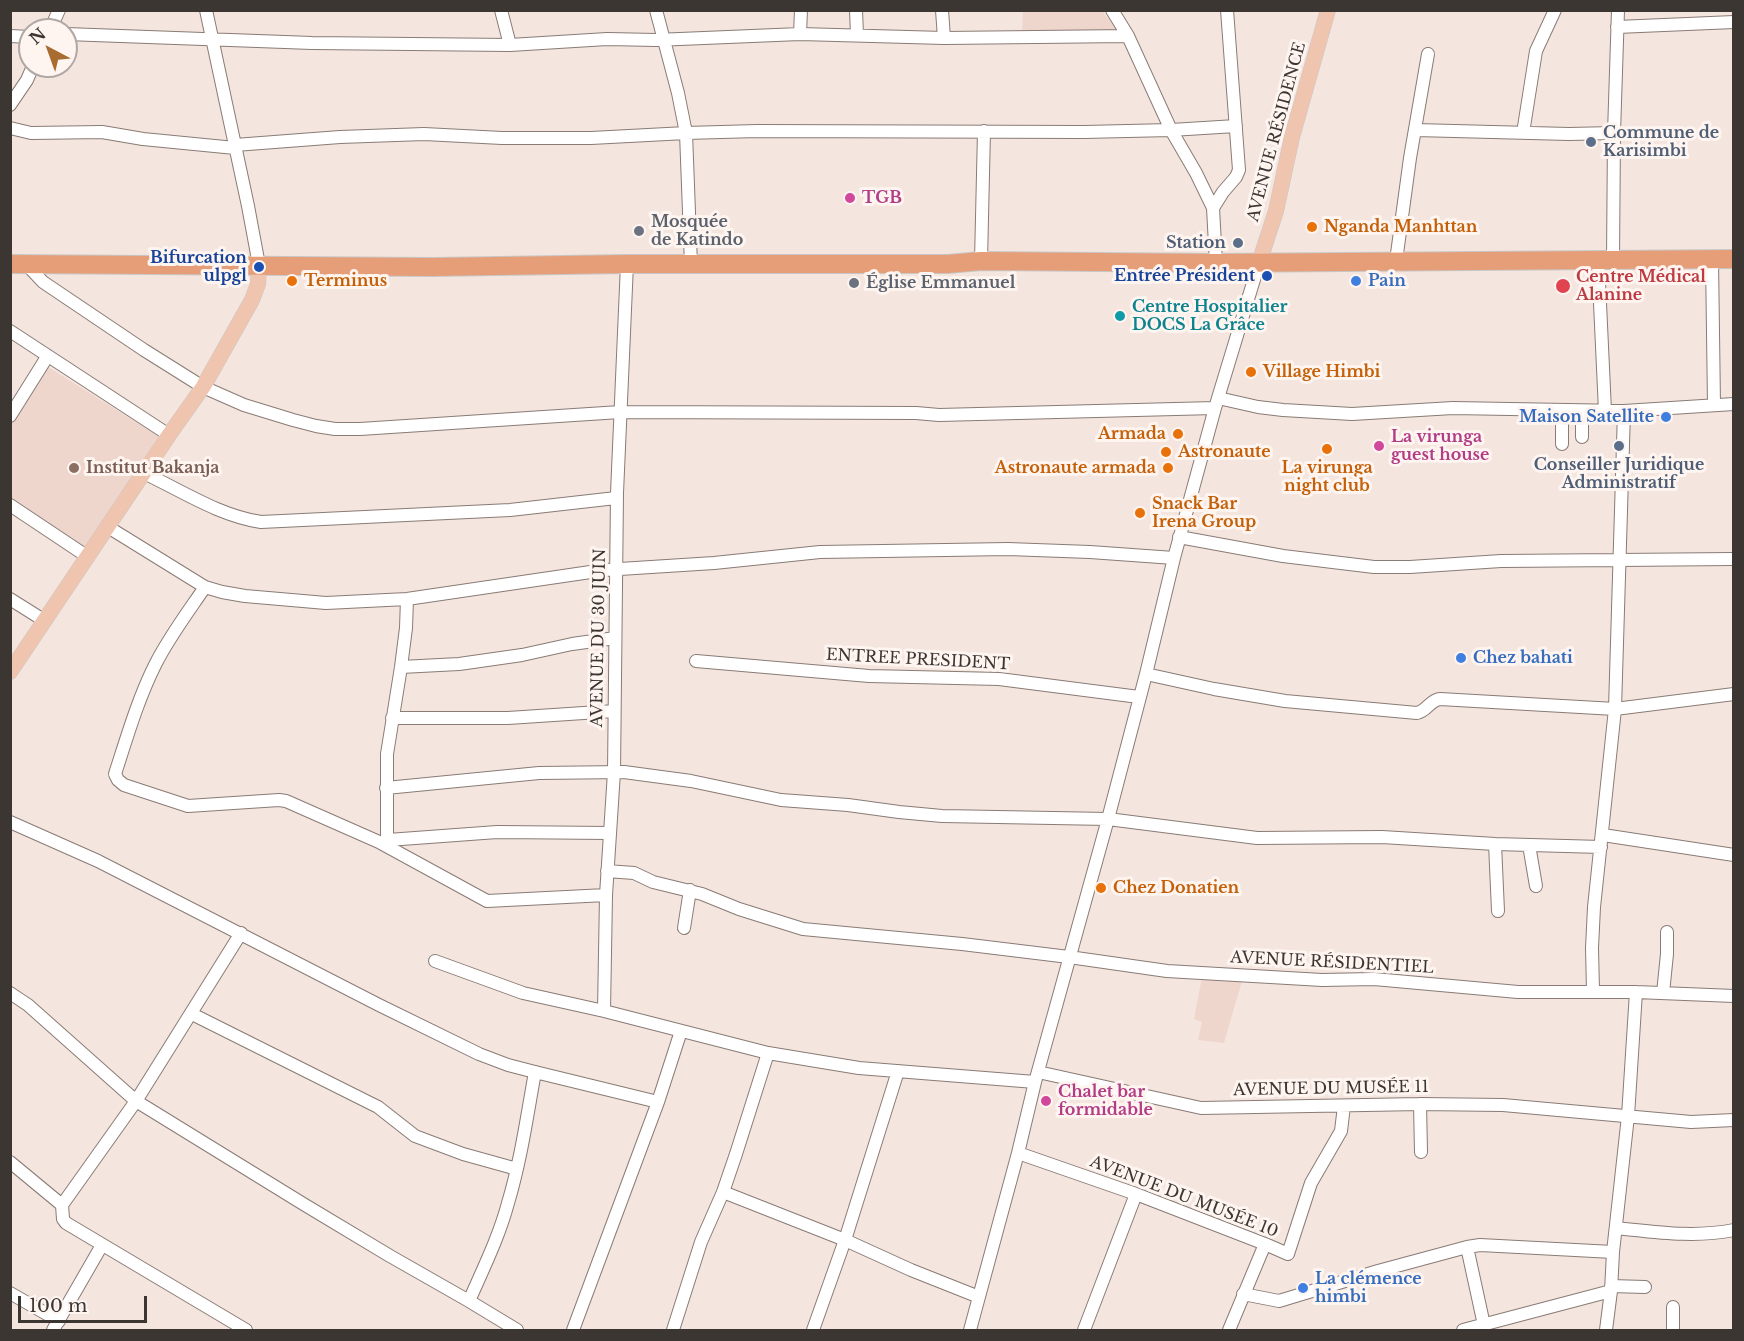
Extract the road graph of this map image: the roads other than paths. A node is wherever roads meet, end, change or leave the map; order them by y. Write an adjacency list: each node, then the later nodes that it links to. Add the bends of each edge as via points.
1 (206, 10): 19 (street)
2 (501, 10): 21 (street)
3 (656, 10): 20 (street)
4 (801, 10): 15 (street)
5 (856, 10): 16 (street)
6 (942, 10): 18 (street)
7 (1112, 10): 17 (street)
8 (1227, 10): 25 (street)
9 (1328, 10): 41 (main road, AVENUE RÉSIDENCE)
10 (1555, 10): 31 (street, via 1536,51)
11 (1618, 10): 13 (street)
12 (1734, 22): 13 (street)
13 (1617, 27): 32 (street)
14 (78, 34): 19 (street)
15 (800, 34): 16 (street); 20 (street)
16 (857, 35): 18 (street)
17 (1128, 36): 18 (street); 27 (street)
18 (944, 38)
19 (213, 39): 21 (street); 33 (street)
20 (663, 40): 21 (street); 30 (street)
21 (510, 45)
22 (1428, 54): 28 (street)
23 (28, 78): 24 (street)
24 (10, 105)
25 (1236, 126): 27 (street); 34 (street, via 1239,170)
26 (10, 128): 33 (street, via 31,133 102,132)
27 (1171, 130): 29 (street); 34 (street)
28 (1416, 130): 31 (street); 39 (street)
29 (984, 131): 30 (street); 38 (street)
30 (686, 133): 33 (street, via 591,138 363,136); 45 (street)
31 (1523, 133): 32 (street)
32 (1614, 133): 37 (street)
33 (235, 147): 44 (street)
34 (1213, 208): 40 (street)
35 (1712, 259): 36 (highway); 37 (highway); 51 (street)
36 (1734, 259)
37 (1606, 260): 39 (highway); 54 (street)
38 (981, 261): 40 (highway); 45 (highway)
39 (1396, 261): 41 (highway)
40 (1216, 263): 41 (highway)
41 (1259, 263): 49 (street)
42 (18, 264): 44 (highway); 48 (street)
43 (627, 264): 44 (highway); 45 (highway); 56 (street, AVENUE DU 30 JUIN)
44 (259, 265): 48 (main road, via 252,300)
45 (691, 266)
46 (10, 331): 47 (street)
47 (47, 357): 57 (street); 58 (street)
48 (203, 387): 56 (street, via 244,405 335,429); 58 (main road)
49 (1217, 403): 52 (street, via 1352,414 1453,408); 56 (street, via 939,415); 65 (street)
50 (1734, 404): 51 (street)
51 (1714, 405): 55 (street)
52 (1562, 410): 53 (street); 60 (street)
53 (1582, 411): 54 (street); 59 (street)
54 (1605, 411): 55 (street)
55 (1624, 411): 69 (street)
56 (620, 412): 62 (street, AVENUE DU 30 JUIN)
57 (10, 416)
58 (169, 435): 61 (main road)
59 (1582, 437)
60 (1562, 444)
61 (144, 473): 62 (street, via 220,510 261,522 510,510); 64 (main road)
62 (616, 498): 70 (street, AVENUE DU 30 JUIN)
63 (10, 505): 66 (street)
64 (108, 527): 66 (main road); 71 (street)
65 (1179, 537): 67 (street); 69 (street, via 1374,567)
66 (88, 557): 74 (main road)
67 (1174, 558): 70 (street, via 1008,549 820,552); 79 (street)
68 (1734, 559): 69 (street)
69 (1620, 561): 82 (street)
70 (616, 569): 73 (street); 75 (street, AVENUE DU 30 JUIN)
71 (205, 586): 73 (street, via 245,596 326,603); 91 (street, via 154,668 115,774 118,780 188,806 286,801)
72 (10, 599): 74 (street)
73 (407, 599): 77 (street)
74 (45, 621): 78 (main road)
75 (615, 638): 77 (street, via 522,655); 83 (street, AVENUE DU 30 JUIN)
76 (696, 661): 81 (street, ENTREE PRESIDENT, via 868,676 999,679)
77 (401, 667): 84 (street)
78 (10, 672)
79 (1146, 674): 81 (street); 82 (street, via 1285,701 1420,713 1440,699)
80 (1734, 694): 82 (street)
81 (1139, 697): 87 (street)
82 (1615, 710): 90 (street)
83 (614, 711): 84 (street, via 508,718); 85 (street, AVENUE DU 30 JUIN)
84 (393, 718): 86 (street)
85 (614, 772): 86 (street, via 539,773); 87 (street, via 691,781 781,800 910,813); 89 (street, AVENUE DU 30 JUIN)
86 (386, 788): 91 (street)
87 (1108, 819): 92 (street, via 1257,838 1382,837); 103 (street)
88 (10, 822): 102 (street)
89 (610, 833): 91 (street, via 497,832); 95 (street, AVENUE DU 30 JUIN)
90 (1602, 841): 93 (street); 94 (street); 105 (street, via 1593,938)
91 (388, 843): 98 (street, via 487,901)
92 (1495, 844): 93 (street); 99 (street)
93 (1529, 844): 96 (street)
94 (1734, 855)
95 (607, 871): 97 (street, AVENUE RÉSIDENTIEL, via 634,873 653,882); 98 (street, AVENUE DU 30 JUIN)
96 (1536, 886)
97 (690, 890): 100 (street); 103 (street, AVENUE RÉSIDENTIEL, via 803,929)
98 (606, 895): 110 (street, AVENUE DU 30 JUIN)
99 (1498, 911)
100 (684, 928)
101 (1667, 932): 108 (street)
102 (241, 933): 111 (street); 115 (street, via 450,1040)
103 (1069, 957): 105 (street, AVENUE RÉSIDENTIEL, via 1167,971 1322,980 1374,979 1518,992); 116 (street)
104 (435, 961): 110 (street, AVENUE DU MUSÉE 11, via 518,992)
105 (1593, 991): 106 (street, AVENUE RÉSIDENTIEL)
106 (1636, 992): 108 (street, AVENUE RÉSIDENTIEL); 121 (street)
107 (10, 993): 117 (street)
108 (1663, 993): 109 (street, AVENUE RÉSIDENTIEL)
109 (1734, 996)
110 (604, 1011): 112 (street, AVENUE DU MUSÉE 11)
111 (192, 1014): 117 (street); 126 (street, via 378,1107 415,1136)
112 (681, 1031): 113 (street, AVENUE DU MUSÉE 11); 118 (street)
113 (768, 1053): 114 (street, AVENUE DU MUSÉE 11); 127 (street)
114 (898, 1071): 116 (street, AVENUE DU MUSÉE 11); 132 (street)
115 (535, 1072): 118 (street); 126 (street)
116 (1037, 1077): 120 (street, AVENUE DU MUSÉE 11, via 1201,1108); 124 (street)
117 (136, 1101): 129 (street); 142 (street)
118 (658, 1102): 148 (street)
119 (1420, 1104): 120 (street, AVENUE DU MUSÉE 11); 121 (street, AVENUE DU MUSÉE 11); 123 (street)
120 (1344, 1106): 133 (street, AVENUE DU MUSÉE 10, via 1341,1131 1311,1183 1289,1253)
121 (1628, 1116): 122 (street, AVENUE DU MUSÉE 11, via 1702,1122); 130 (street)
122 (1734, 1120)
123 (1421, 1152)
124 (1018, 1153): 128 (street, AVENUE DU MUSÉE 10); 141 (street)
125 (10, 1162): 129 (street)
126 (517, 1169): 142 (street, via 496,1239)
127 (723, 1192): 132 (street); 149 (street, via 700,1242)
128 (1136, 1194): 133 (street, AVENUE DU MUSÉE 10); 152 (street)
129 (62, 1205): 134 (street, via 64,1221)
130 (1616, 1228): 131 (street, via 1692,1236); 136 (street)
131 (1734, 1230)
132 (845, 1240): 141 (street); 150 (street)
133 (1265, 1244): 140 (street)
134 (102, 1245): 144 (street); 146 (street)
135 (1467, 1247): 136 (street); 140 (street, via 1279,1301); 145 (street)
136 (1613, 1252): 138 (street)
137 (1645, 1287): 138 (street)
138 (1611, 1289): 145 (street); 155 (street)
139 (10, 1293): 144 (street)
140 (1243, 1294): 153 (street)
141 (979, 1297): 151 (street)
142 (469, 1301): 147 (street)
143 (1673, 1307): 156 (street)
144 (56, 1325)
145 (1484, 1325): 154 (street)
146 (246, 1330)
147 (517, 1330)
148 (573, 1330)
149 (673, 1330)
150 (813, 1330)
151 (970, 1330)
152 (1084, 1330)
153 (1228, 1330)
154 (1463, 1330)
155 (1606, 1330)
156 (1673, 1330)

